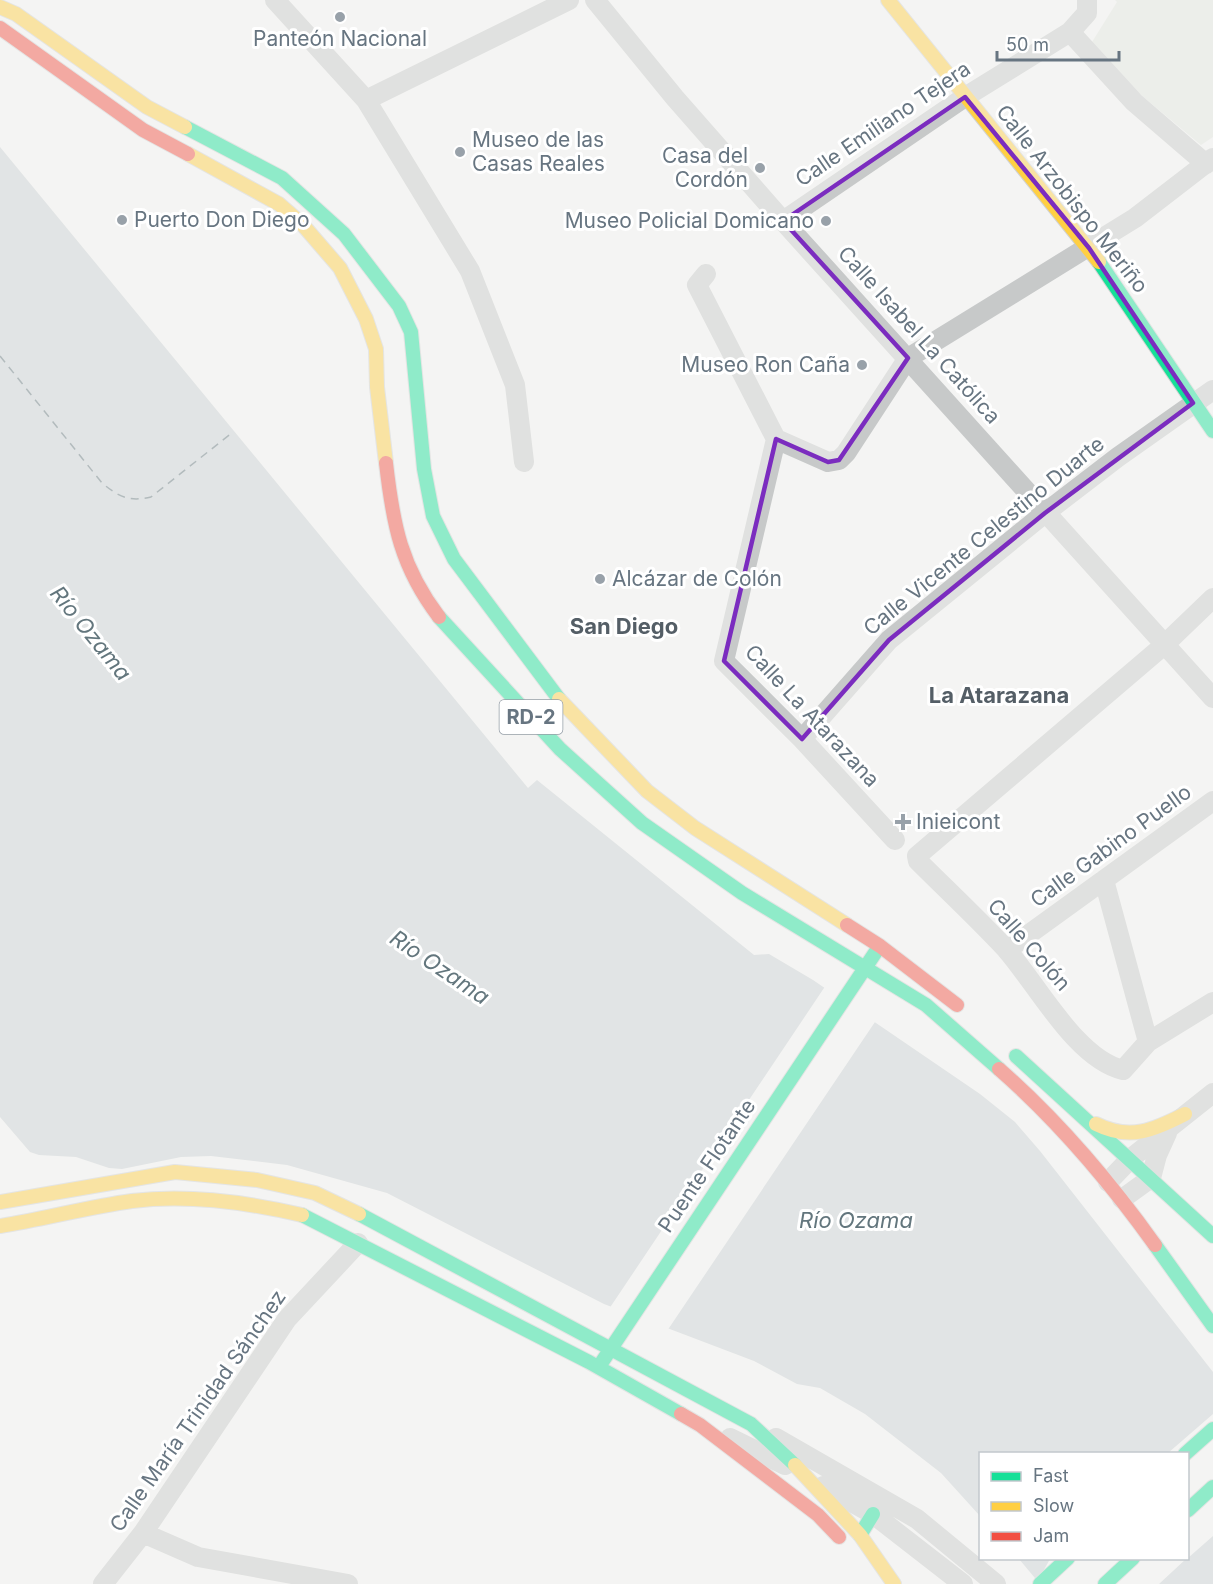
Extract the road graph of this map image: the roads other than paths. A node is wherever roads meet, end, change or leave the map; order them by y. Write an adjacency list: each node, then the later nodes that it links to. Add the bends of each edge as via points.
1 (274, 0): 10 (street)
2 (569, 0): 10 (street)
3 (595, 0): 12 (street, Calle Isabel La Católica)
4 (888, 0): 9 (main road, Calle Arzobispo Meriño)
5 (1087, 0): 8 (street, Calle Emiliano Tejera, via 1087,13)
6 (0, 7): 29 (main road, RD-2, via 16,14 147,107 282,178 344,234 399,306 411,332 424,469 433,516 454,559 482,600 564,705 647,790 695,828)
7 (0, 28): 31 (main road, RD-2, via 143,130 254,189 302,224 340,268 366,319 376,349 391,511 403,556 419,591 444,624 560,749 642,823 742,894)
8 (1070, 32): 9 (street, Calle Emiliano Tejera); 11 (street, via 1134,102)
9 (965, 97): 12 (street, Calle Emiliano Tejera); 13 (main road, Calle Arzobispo Meriño)
10 (366, 100): 20 (street, via 470,271 515,385)
11 (1209, 161): 13 (street)
12 (783, 221): 15 (street, Calle Isabel La Católica)
13 (1089, 248): 15 (street); 17 (main road, Calle Arzobispo Meriño)
14 (706, 274): 19 (street, via 697,285)
15 (908, 358): 19 (street, via 839,459 828,462); 21 (street, Calle Isabel La Católica)
16 (1213, 390): 17 (street, Calle Vicente Celestino Duarte)
17 (1193, 403): 18 (main road, Calle Arzobispo Meriño); 21 (street, Calle Vicente Celestino Duarte)
18 (1213, 431)
19 (776, 439): 25 (street, Calle La Atarazana, via 724,661)
20 (524, 462)
21 (1045, 513): 23 (street, Calle Isabel La Católica); 25 (street, Calle Vicente Celestino Duarte, via 889,640)
22 (1213, 597): 23 (street)
23 (1164, 645): 24 (street, Calle Isabel La Católica); 30 (street, Calle Colón, via 917,856)
24 (1213, 698)
25 (802, 739): 27 (street, Calle La Atarazana)
26 (1213, 801): 28 (street, Calle Gabino Puello)
27 (895, 840)
28 (1104, 880): 30 (street, Calle Gabino Puello); 34 (street)
29 (879, 946): 31 (main road, Puente Flotante); 33 (main road, RD-2)
30 (1007, 950): 34 (street, Calle Colón, via 1065,1027 1103,1061 1123,1070)
31 (864, 968): 42 (main road, RD-2, via 926,1005 976,1046 1028,1095); 51 (main road, Puente Flotante)
32 (1213, 1002): 34 (street)
33 (970, 1016)
34 (1148, 1042)
35 (1009, 1050): 38 (main road)
36 (1213, 1093): 37 (street)
37 (1185, 1114): 38 (main road, via 1143,1134 1124,1135); 39 (street)
38 (1084, 1117): 40 (main road)
39 (1170, 1128): 40 (street); 41 (street)
40 (1130, 1159): 41 (main road); 42 (street)
41 (1151, 1178): 43 (street); 46 (main road)
42 (1108, 1182): 43 (main road, RD-2)
43 (1122, 1199): 48 (main road, RD-2)
44 (0, 1202): 51 (main road, via 175,1172 257,1180 315,1193 370,1218)
45 (0, 1226): 47 (main road, via 132,1201 222,1199 306,1216)
46 (1213, 1236)
47 (358, 1243): 52 (main road); 61 (street, Calle María Trinidad Sánchez, via 287,1319)
48 (1194, 1301): 49 (main road); 50 (main road, RD-2)
49 (1213, 1308)
50 (1213, 1326)
51 (610, 1349): 52 (main road, Puente Flotante); 53 (main road)
52 (598, 1368): 54 (main road)
53 (751, 1424): 57 (main road); 71 (street, via 917,1519)
54 (700, 1425): 57 (street); 63 (main road, via 818,1515)
55 (1213, 1429): 56 (main road)
56 (1187, 1452)
57 (808, 1477): 60 (street); 62 (main road)
58 (1213, 1487): 59 (main road)
59 (1189, 1509)
60 (873, 1514): 62 (main road); 70 (street)
61 (143, 1533): 66 (street, via 198,1557); 67 (street, Calle María Trinidad Sánchez)
62 (860, 1535): 69 (main road)
63 (850, 1550)
64 (1066, 1560): 72 (main road)
65 (1131, 1560): 73 (main road)
66 (280, 1577): 68 (street)
67 (104, 1584)
68 (348, 1584)
69 (894, 1584)
70 (963, 1584)
71 (996, 1584)
72 (1040, 1584)
73 (1105, 1584)

